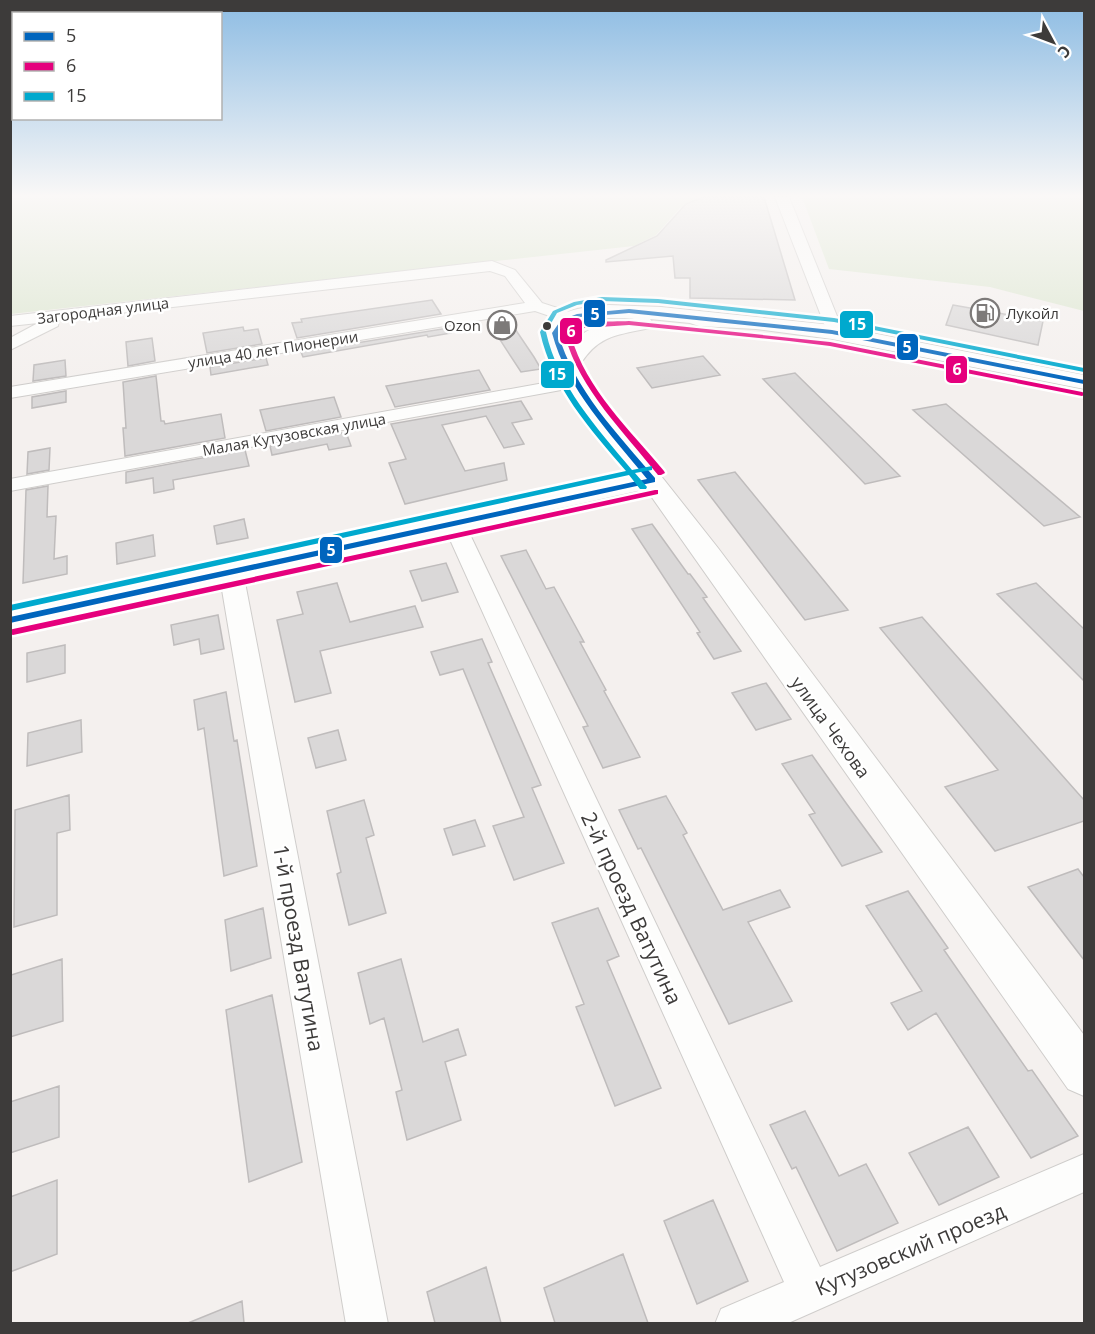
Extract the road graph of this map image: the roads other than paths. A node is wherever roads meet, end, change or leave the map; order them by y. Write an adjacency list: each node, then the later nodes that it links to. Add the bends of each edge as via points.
1 (804, 259): 8 (street)
2 (536, 306): 3 (street, Загородная улица, via 510,273 492,266); 4 (street); 12 (street, улица 40 лет Пионерии)
3 (67, 314): 7 (street, Загородная улица); 9 (street)
4 (570, 318): 6 (street, via 620,311); 10 (street, улица Чехова, via 559,324 555,344)
5 (682, 320): 6 (street); 8 (street); 10 (street, via 609,329 583,343 570,363)
6 (722, 320): 8 (street)
7 (10, 321)
8 (829, 331): 11 (street); 13 (street)
9 (10, 345)
10 (577, 382): 14 (street, улица Чехова); 15 (street, Малая Кутузовская улица)
11 (1084, 382)
12 (10, 393)
13 (1084, 398)
14 (652, 480): 16 (street); 19 (street, улица Чехова)
15 (10, 485)
16 (454, 524): 17 (street); 21 (street, 2-й проезд Ватутина)
17 (231, 572): 18 (street); 22 (street, 1-й проезд Ватутина)
18 (10, 620)
19 (1084, 1073)
20 (1084, 1173): 21 (street, Кутузовский проезд)
21 (810, 1292): 23 (street, Кутузовский проезд)
22 (367, 1323)
23 (736, 1323)

